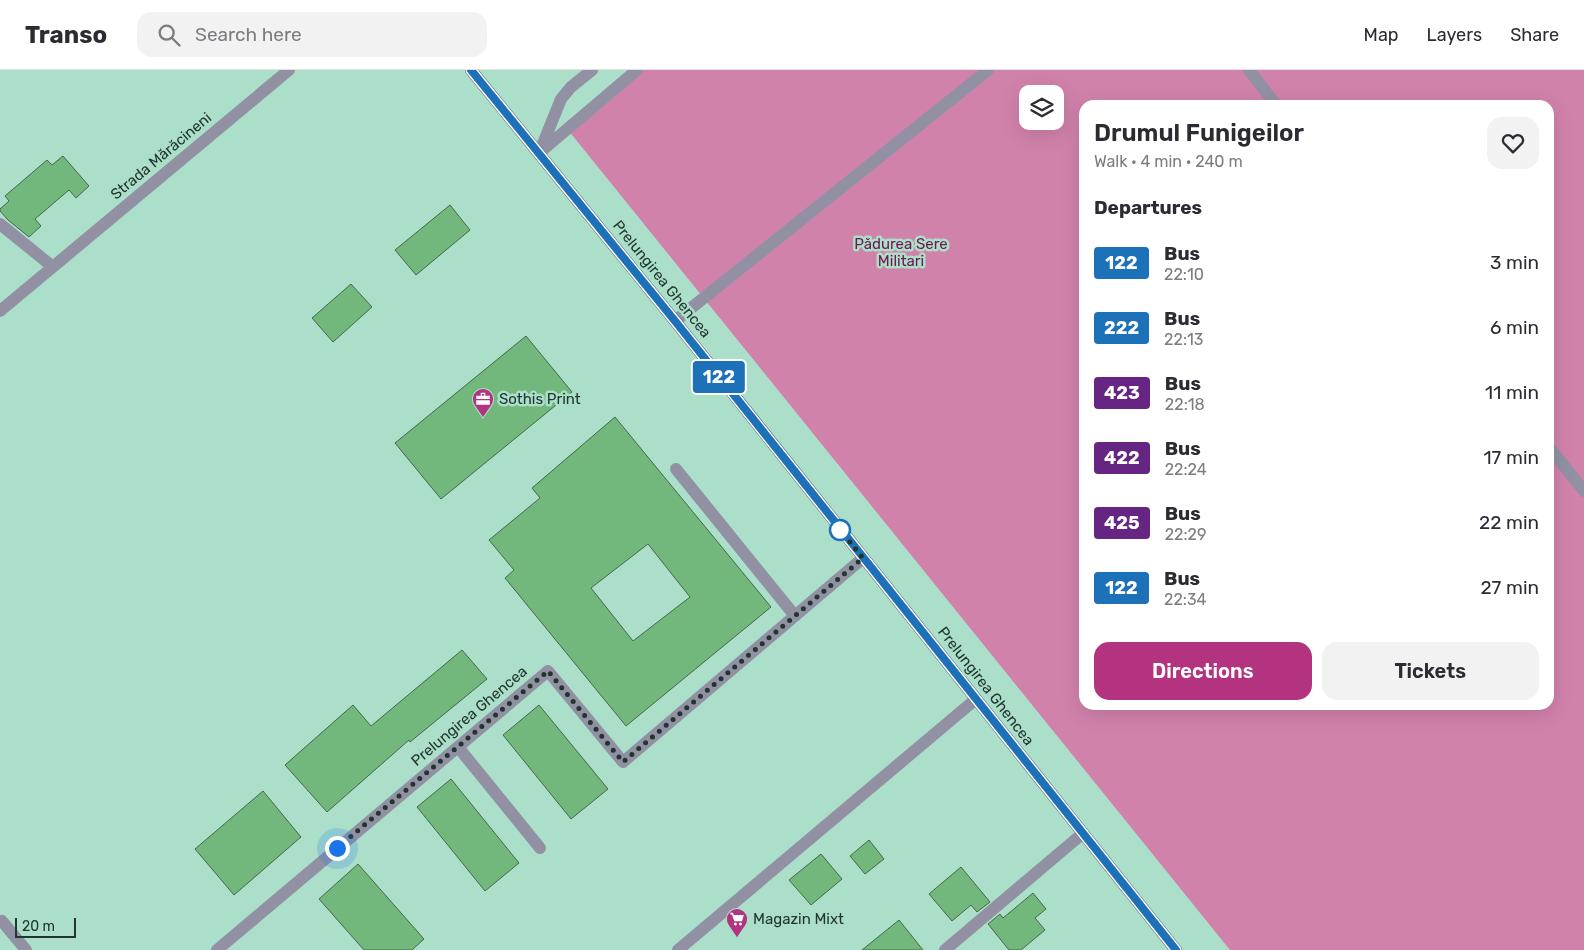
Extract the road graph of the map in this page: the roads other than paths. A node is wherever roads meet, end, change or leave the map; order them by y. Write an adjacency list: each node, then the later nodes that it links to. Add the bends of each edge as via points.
1 (289, 70): 10 (street, Strada Mărăcineni)
2 (471, 70): 8 (main road, Prelungirea Ghencea)
3 (592, 70): 8 (street, via 561,99)
4 (636, 70): 8 (street)
5 (988, 70): 12 (street)
6 (1249, 70): 7 (street)
7 (1272, 100)
8 (539, 153): 12 (main road, Prelungirea Ghencea)
9 (0, 224): 10 (street)
10 (53, 267): 11 (street, Strada Mărăcineni)
11 (0, 311)
12 (675, 321): 16 (main road, Prelungirea Ghencea)
13 (1554, 453): 15 (street)
14 (676, 469): 17 (street)
15 (1584, 491)
16 (863, 558): 17 (street, Prelungirea Ghencea); 18 (main road, Prelungirea Ghencea)
17 (796, 616): 19 (street, Prelungirea Ghencea, via 623,762 548,671)
18 (976, 699): 20 (main road, Prelungirea Ghencea); 25 (street)
19 (458, 747): 21 (street); 24 (street, Prelungirea Ghencea)
20 (1082, 834): 26 (street); 27 (main road, Prelungirea Ghencea)
21 (540, 848)
22 (0, 922): 23 (street)
23 (26, 950)
24 (217, 950)
25 (678, 950)
26 (944, 950)
27 (1176, 950)

